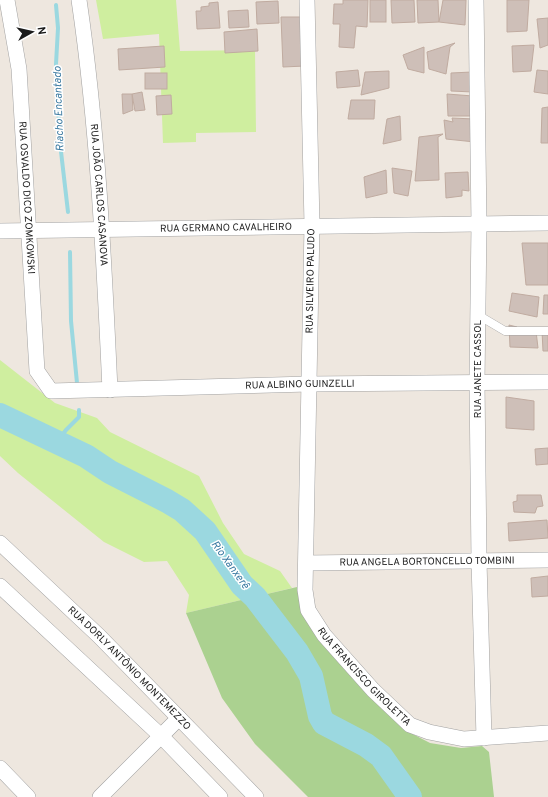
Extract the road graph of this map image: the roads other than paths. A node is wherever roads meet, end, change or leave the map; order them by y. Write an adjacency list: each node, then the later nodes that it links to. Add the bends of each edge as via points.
1 (7, 0): 8 (street, RUA OSVALDO DICO ZOMKOWSKI, via 19,69)
2 (79, 0): 9 (street, RUA JOÃO CARLOS CASANOVA, via 88,58)
3 (307, 0): 7 (street, RUA SILVEIRO PALUDO)
4 (476, 0): 6 (street, RUA JANETE CASSOL)
5 (548, 223): 6 (street, RUA GERMANO CAVALHEIRO)
6 (479, 224): 7 (street, RUA GERMANO CAVALHEIRO); 11 (street, RUA JANETE CASSOL)
7 (312, 226): 9 (street, RUA GERMANO CAVALHEIRO); 15 (street, RUA SILVEIRO PALUDO)
8 (29, 231): 9 (street, RUA GERMANO CAVALHEIRO); 10 (street, RUA GERMANO CAVALHEIRO); 17 (street, RUA OSVALDO DICO ZOMKOWSKI, via 37,371)
9 (103, 231): 16 (street, RUA JOÃO CARLOS CASANOVA)
10 (0, 232)
11 (478, 315): 12 (lane, via 505,331); 13 (street, RUA JANETE CASSOL)
12 (548, 331)
13 (477, 382): 14 (street, RUA ALBINO GUINZELLI); 15 (street, RUA ALBINO GUINZELLI); 20 (street, RUA JANETE CASSOL)
14 (548, 382)
15 (309, 384): 16 (street, RUA ALBINO GUINZELLI); 21 (street, RUA SILVEIRO PALUDO)
16 (110, 390): 17 (street, RUA ALBINO GUINZELLI)
17 (51, 391)
18 (0, 543): 23 (street, RUA DORLY ANTÔNIO MONTEMEZZO, via 99,636)
19 (548, 560): 20 (street, RUA ANGELA BORTONCELLO TOMBINI)
20 (479, 561): 21 (street, RUA ANGELA BORTONCELLO TOMBINI); 26 (street, RUA JANETE CASSOL)
21 (306, 563): 26 (street, RUA FRANCISCO GIROLETTA, via 305,590 308,610 314,622 373,690 410,725 449,737)
22 (0, 586): 25 (street)
23 (179, 718): 25 (street); 31 (street, RUA DORLY ANTÔNIO MONTEMEZZO)
24 (548, 733): 26 (street, RUA FRANCISCO GIROLETTA)
25 (161, 736): 29 (street); 30 (street)
26 (484, 738)
27 (0, 768): 28 (street)
28 (28, 797)
29 (100, 797)
30 (220, 797)
31 (256, 797)

